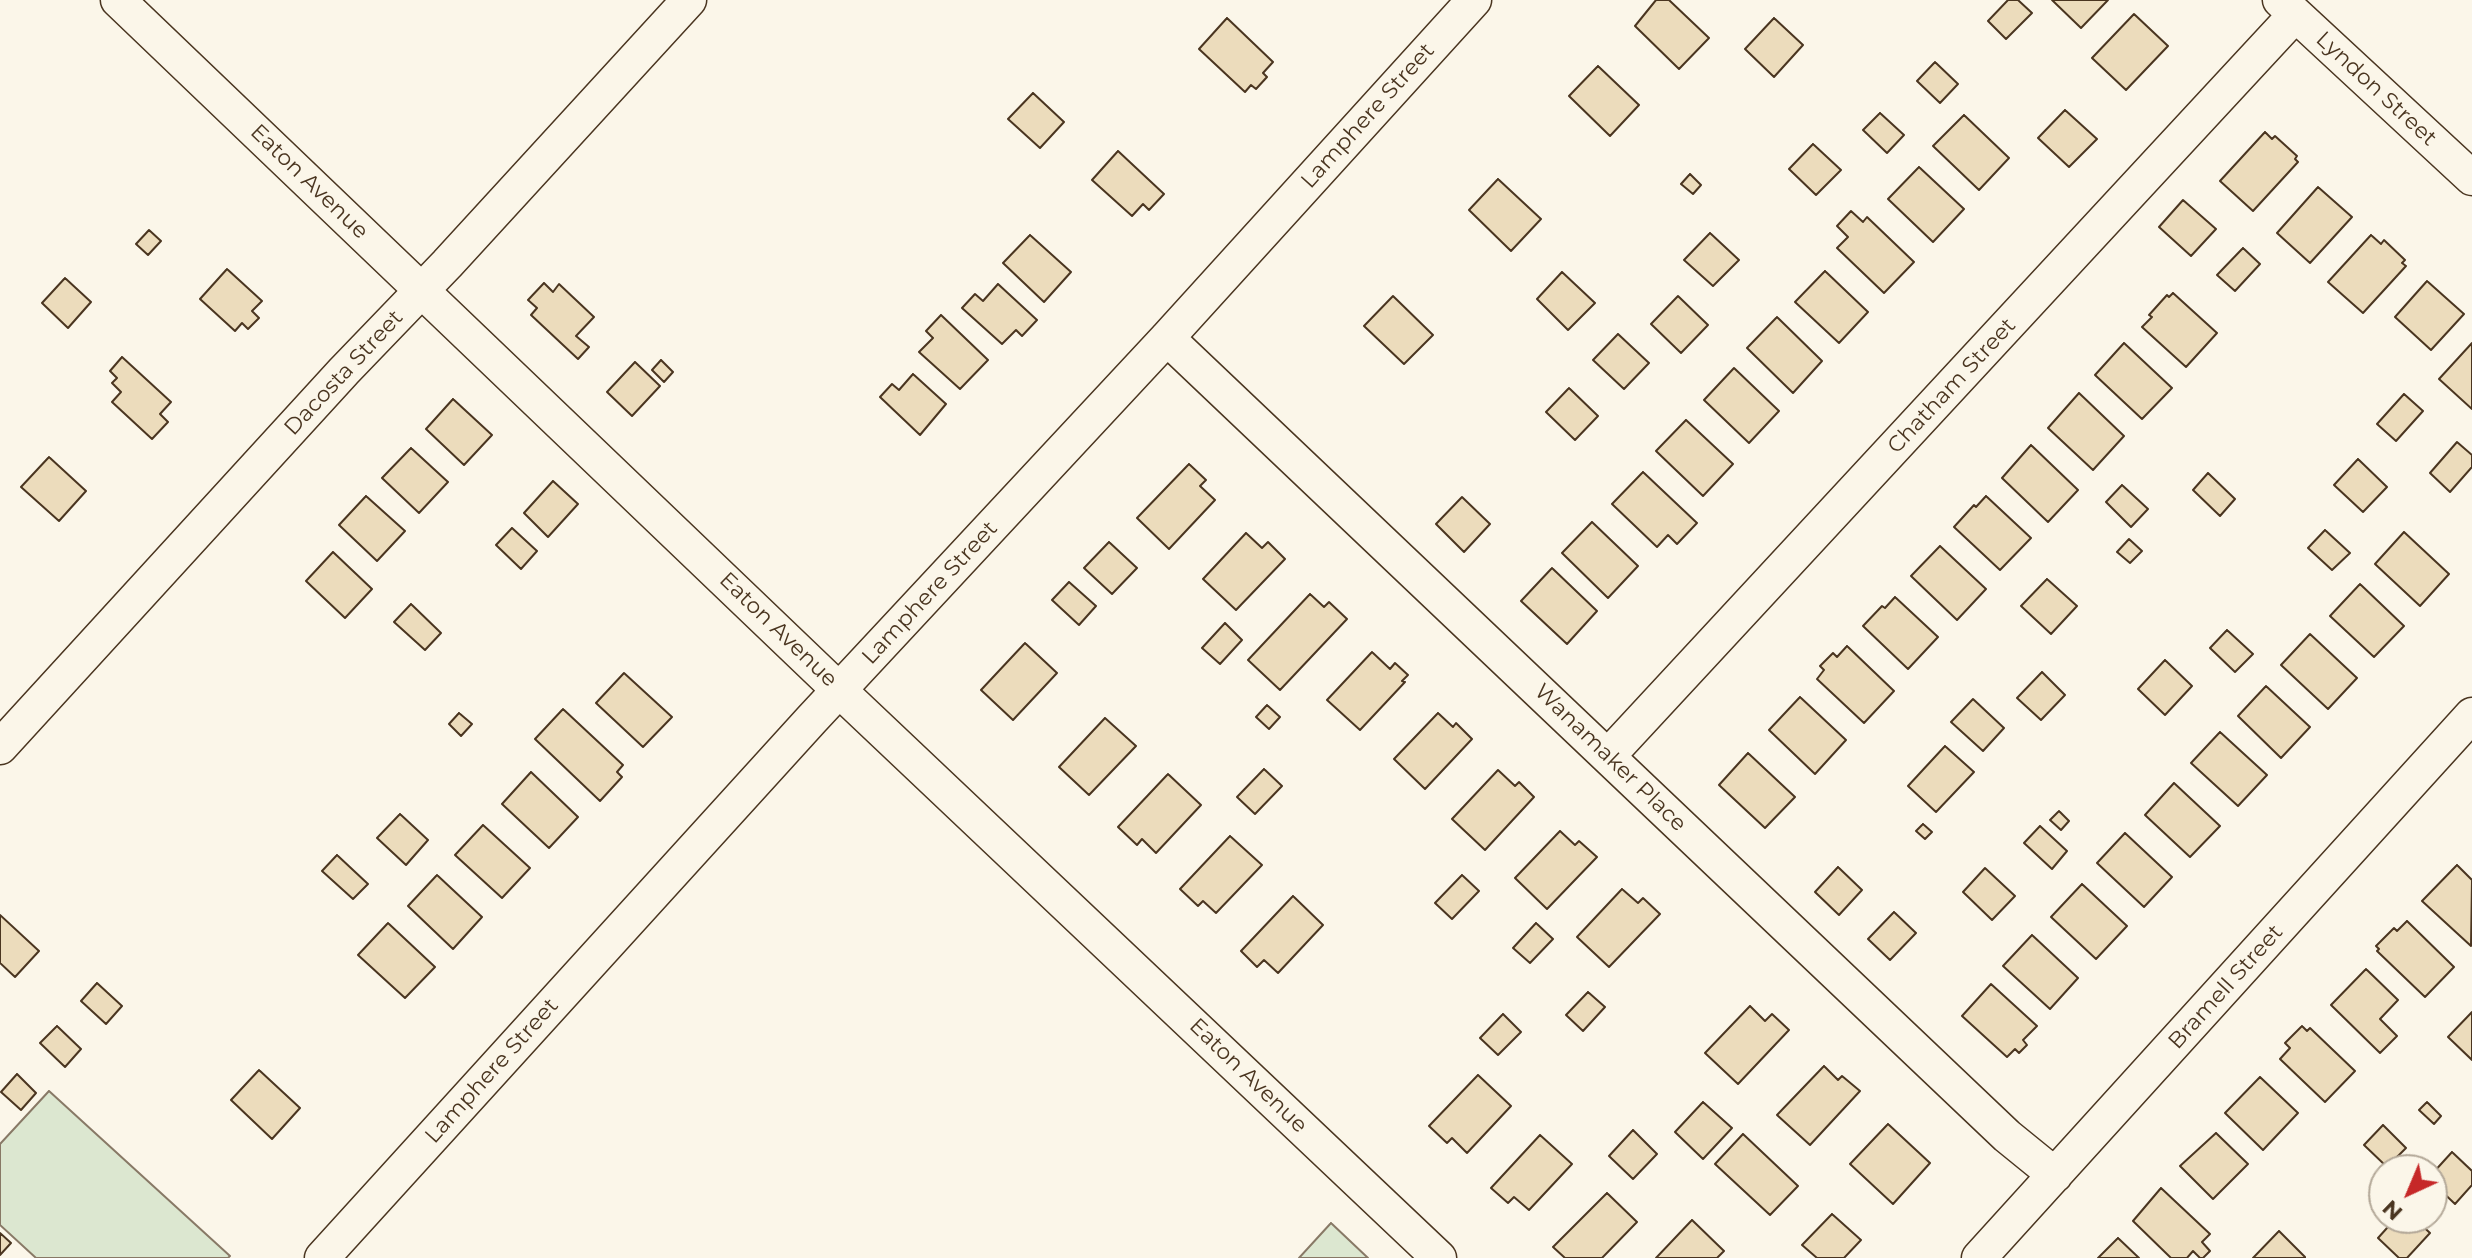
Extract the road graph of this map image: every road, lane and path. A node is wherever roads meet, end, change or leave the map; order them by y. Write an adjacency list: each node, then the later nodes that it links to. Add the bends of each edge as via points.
1 (118, 0): 6 (street, Eaton Avenue)
2 (689, 0): 6 (street, Dacosta Street)
3 (1474, 0): 7 (street, Lamphere Street)
4 (2287, 7): 5 (street, Lyndon Street); 11 (street, Chatham Street)
5 (2472, 178)
6 (423, 289): 8 (street, Eaton Avenue); 10 (street, Dacosta Street)
7 (1167, 338): 8 (street, Lamphere Street); 11 (street, Wanamaker Place)
8 (839, 690): 13 (street, Lamphere Street); 14 (street, Eaton Avenue)
9 (2472, 715): 12 (street, Bramell Street)
10 (0, 747)
11 (1608, 756): 12 (street, Wanamaker Place, via 2007,1136)
12 (2055, 1175): 15 (street, Bramell Street)
13 (322, 1258)
14 (1439, 1258)
15 (1979, 1258)

